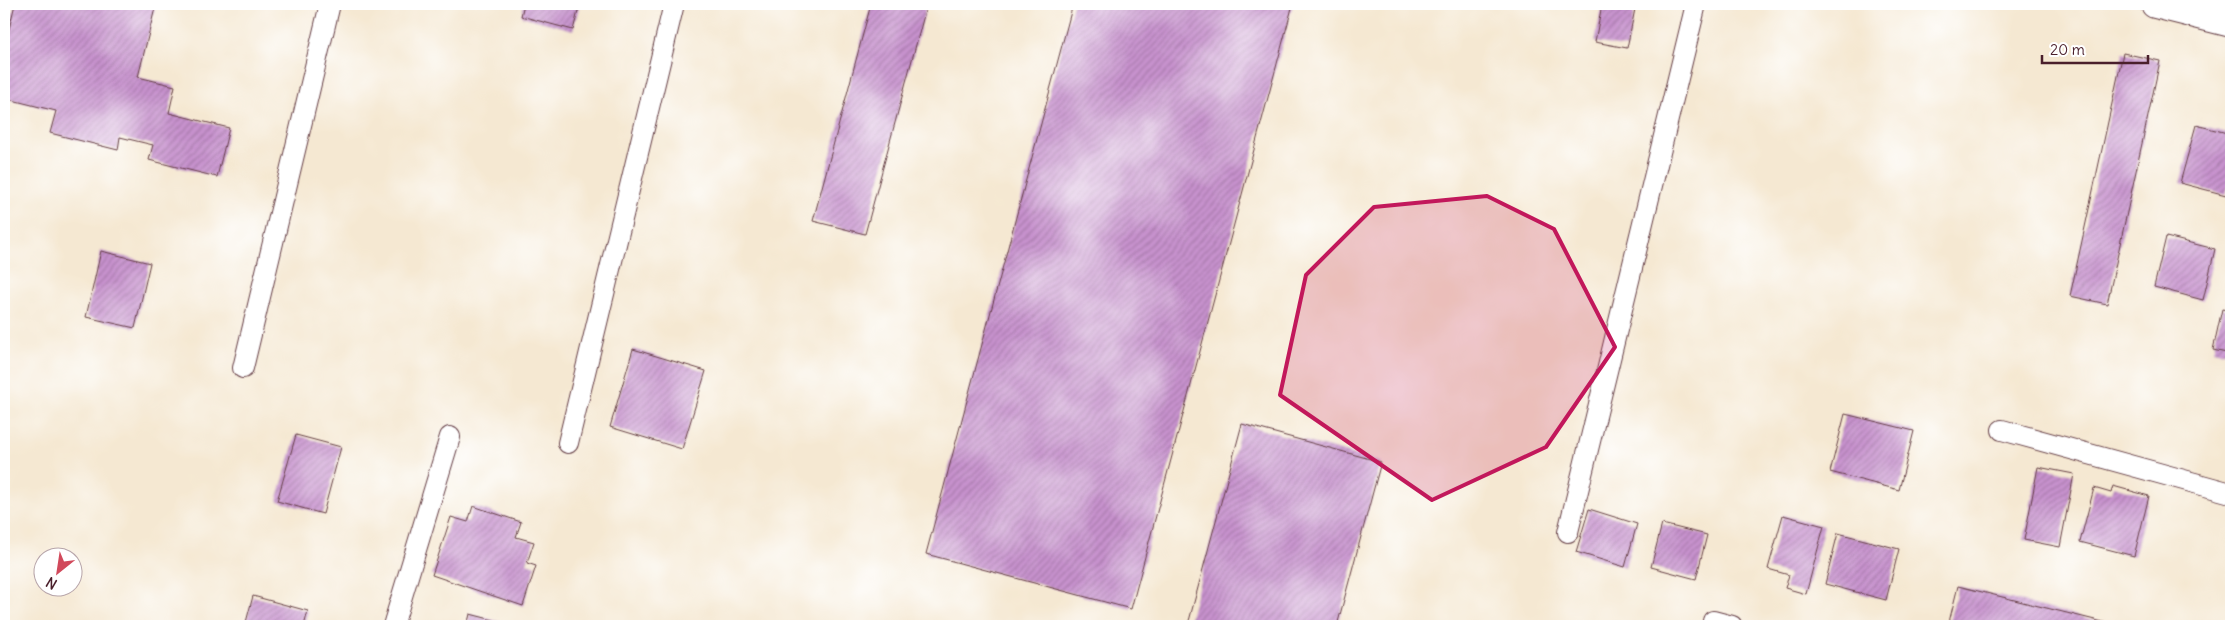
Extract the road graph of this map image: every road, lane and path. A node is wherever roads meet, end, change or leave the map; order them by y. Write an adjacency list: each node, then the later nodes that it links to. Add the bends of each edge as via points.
1 (330, 4): 6 (lane)
2 (674, 4): 9 (lane)
3 (1696, 4): 11 (lane)
4 (2155, 4): 5 (street)
5 (2231, 23)
6 (243, 368)
7 (2002, 430): 10 (lane)
8 (450, 437): 12 (lane)
9 (568, 443)
10 (2231, 493)
11 (1568, 532)
12 (393, 626)

